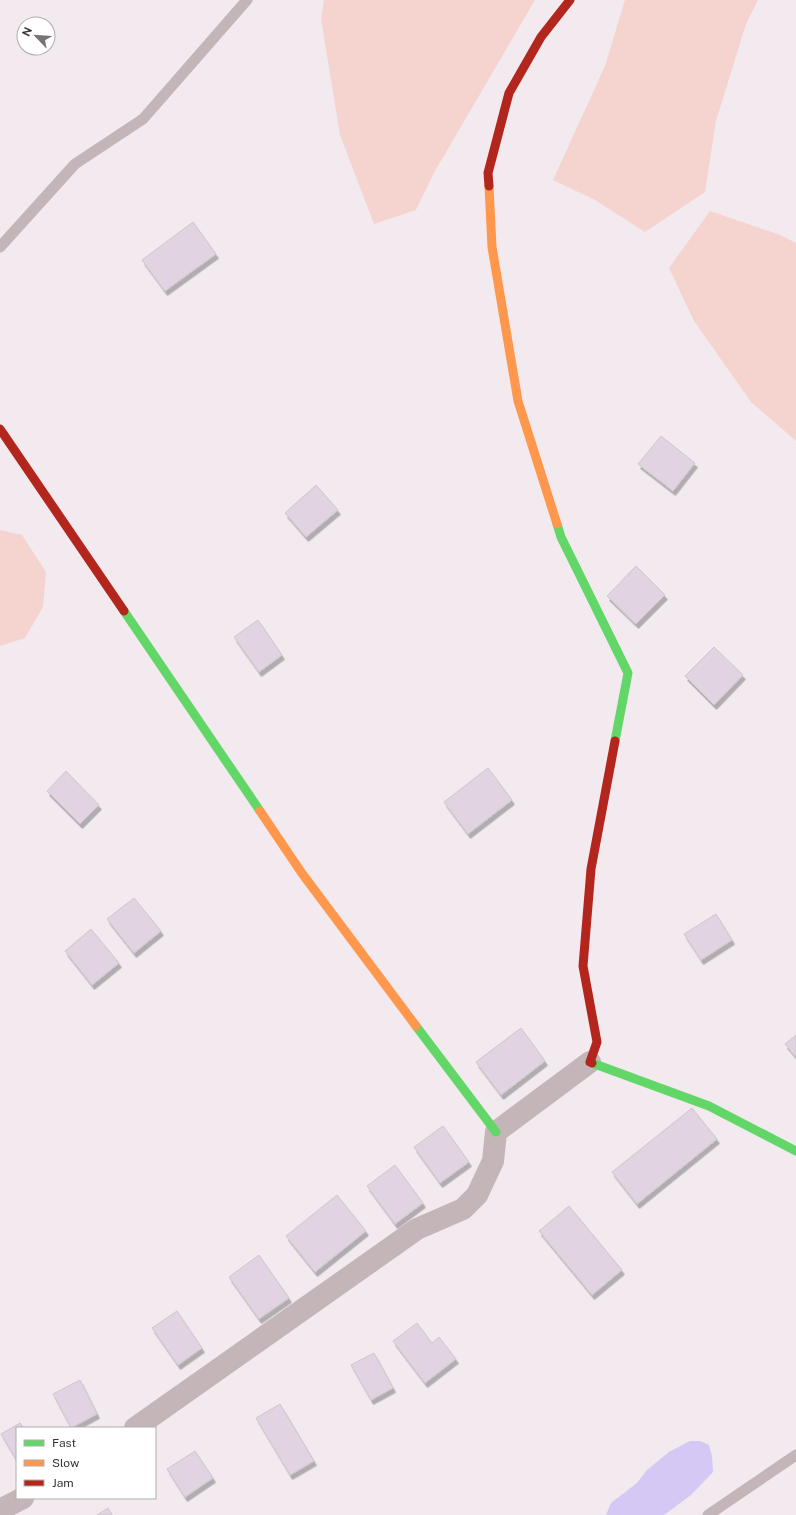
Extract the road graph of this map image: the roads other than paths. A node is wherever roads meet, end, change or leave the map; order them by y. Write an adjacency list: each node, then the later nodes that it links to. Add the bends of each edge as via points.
1 (247, 0): 3 (lane, via 144,119 75,164)
2 (570, 0): 5 (street, via 540,37 509,94 488,173 492,246 518,401 561,537 628,673 591,869 583,966 597,1042)
3 (0, 247)
4 (0, 429): 6 (street, via 301,872)
5 (590, 1062): 6 (street); 7 (street, via 709,1106)
6 (496, 1132): 8 (street, via 493,1161 477,1195 463,1209 417,1229)
7 (796, 1151)
8 (136, 1427)
9 (796, 1455): 12 (lane)
10 (21, 1499): 11 (street)
11 (0, 1510)
12 (708, 1515)

